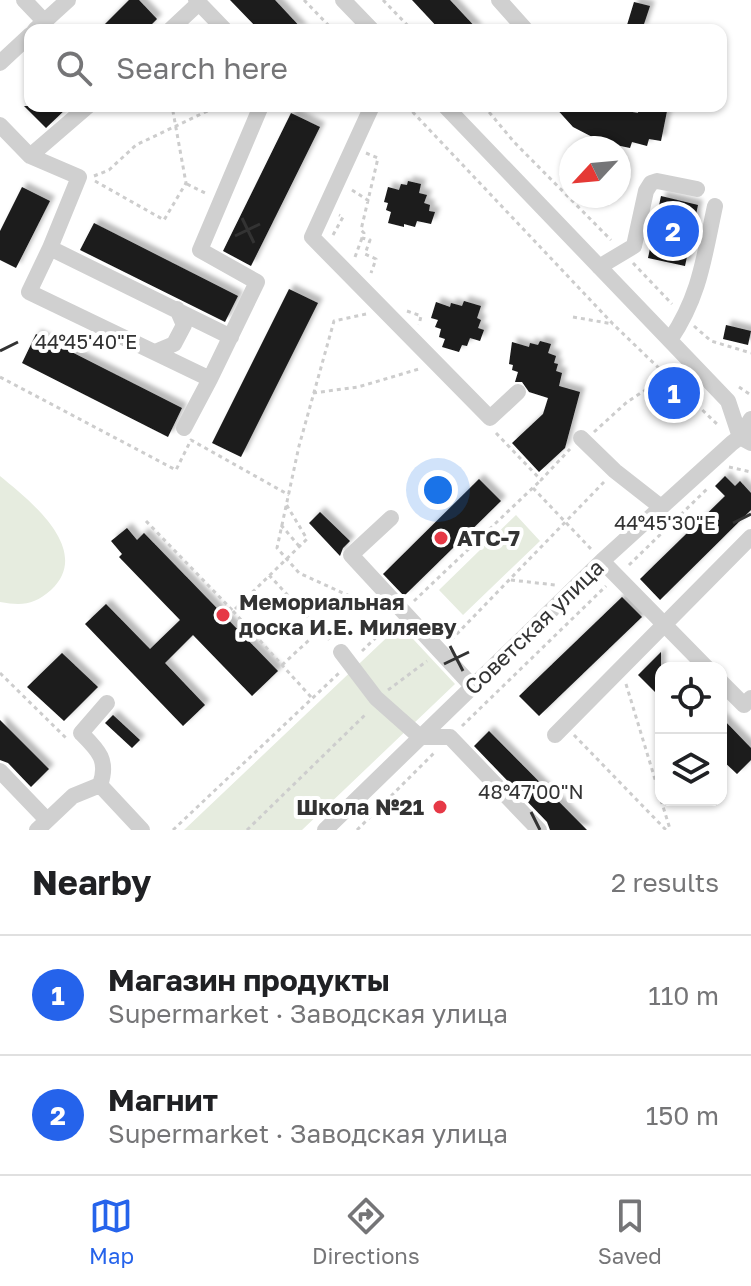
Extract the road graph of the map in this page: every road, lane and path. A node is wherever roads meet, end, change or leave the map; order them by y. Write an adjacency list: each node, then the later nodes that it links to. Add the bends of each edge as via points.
1 (24, 0): 8 (street)
2 (68, 0): 9 (street)
3 (304, 0): 12 (path)
4 (343, 0): 13 (street)
5 (383, 0): 14 (path)
6 (197, 2): 10 (street); 11 (street)
7 (510, 4): 15 (street)
8 (39, 24)
9 (42, 24)
10 (176, 24)
11 (219, 24)
12 (327, 24)
13 (366, 24)
14 (406, 24)
15 (522, 24)
16 (24, 41): 17 (street)
17 (0, 63)
18 (81, 112): 29 (street)
19 (173, 112): 27 (path)
20 (205, 112): 27 (path)
21 (258, 112): 33 (street)
22 (369, 112): 56 (street, via 312,237 490,418)
23 (413, 112): 46 (path)
24 (451, 112): 40 (street)
25 (489, 112): 39 (path)
26 (0, 125): 29 (street)
27 (176, 126): 30 (path); 30 (path, via 136,145 109,170 90,178 164,220)
28 (361, 151): 34 (path, via 378,158)
29 (30, 156): 38 (street, via 79,177)
30 (186, 183): 33 (path)
31 (350, 188): 34 (path)
32 (697, 189): 39 (street, via 651,183 634,246)
33 (220, 201): 47 (street, via 200,250 257,282)
34 (369, 201): 41 (path, via 361,230 362,238 370,240 365,254 376,259)
35 (715, 206): 45 (street, via 698,288)
36 (339, 214): 37 (path, via 343,217)
37 (332, 238)
38 (50, 248): 42 (street); 49 (street, via 29,292)
39 (622, 252): 40 (street); 45 (path)
40 (599, 267): 48 (street)
41 (367, 282)
42 (177, 309): 47 (street); 49 (street, via 184,325 174,344)
43 (369, 310): 57 (path, via 364,316 334,321)
44 (573, 317): 46 (path)
45 (685, 318): 48 (street); 50 (path, via 711,341)
46 (613, 324): 52 (path)
47 (231, 337): 54 (street)
48 (670, 340): 64 (street, via 728,401)
49 (155, 352): 54 (street)
50 (751, 353)
51 (420, 369): 57 (path)
52 (667, 376): 61 (path); 63 (path)
53 (0, 377): 70 (path, via 176,470 191,440)
54 (210, 379): 60 (street)
55 (739, 387): 58 (path)
56 (518, 392)
57 (313, 393): 70 (path)
58 (751, 395)
59 (751, 419): 64 (street, Советская улица)
60 (184, 428)
61 (721, 429)
62 (496, 433): 63 (path, via 541,480)
63 (583, 439): 66 (street)
64 (746, 440): 72 (street, Советская улица)
65 (729, 467): 67 (path)
66 (615, 471): 72 (street); 75 (path)
67 (751, 472)
68 (533, 488): 75 (path)
69 (707, 489): 82 (path)
70 (289, 495): 71 (path)
71 (286, 504): 76 (path); 78 (path, via 307,539)
72 (661, 507): 80 (street, Советская улица)
73 (391, 518): 89 (street, via 351,555)
74 (146, 521): 85 (path)
75 (566, 522): 80 (path); 83 (path)
76 (280, 523): 78 (path); 79 (path, via 277,548)
77 (751, 537): 87 (street)
78 (299, 546): 79 (path)
79 (286, 559): 81 (path); 86 (path, via 299,573)
80 (602, 561): 82 (street); 84 (street, Советская улица)
81 (269, 575): 85 (path); 88 (path)
82 (617, 576): 87 (street); 103 (path)
83 (510, 580): 84 (path); 89 (path)
84 (575, 587): 95 (street, Советская улица)
85 (233, 611): 92 (path)
86 (383, 612)
87 (664, 625): 91 (street); 101 (street)
88 (320, 630): 90 (path); 92 (path)
89 (440, 651): 95 (street); 98 (path)
90 (341, 652): 98 (street)
91 (701, 662)
92 (282, 665): 97 (path)
93 (0, 673): 104 (path)
94 (625, 683): 106 (path)
95 (473, 687): 102 (street, Советская улица)
96 (727, 688): 99 (street, via 744,705)
97 (312, 698)
98 (376, 698): 102 (street); 112 (path, via 364,717)
99 (750, 702)
100 (107, 703): 107 (street, via 81,733 99,751 104,773)
101 (560, 730): 110 (path)
102 (420, 737): 103 (street); 113 (street, Советская улица)
103 (450, 737): 114 (path); 115 (street)
104 (73, 745)
105 (0, 771): 109 (street)
106 (655, 780)
107 (100, 785): 109 (street, via 73,796); 111 (street)
108 (663, 806): 110 (path)
109 (42, 825)
110 (669, 829)
111 (142, 830)
112 (247, 830)
113 (325, 830)
114 (357, 830)
115 (539, 830)

